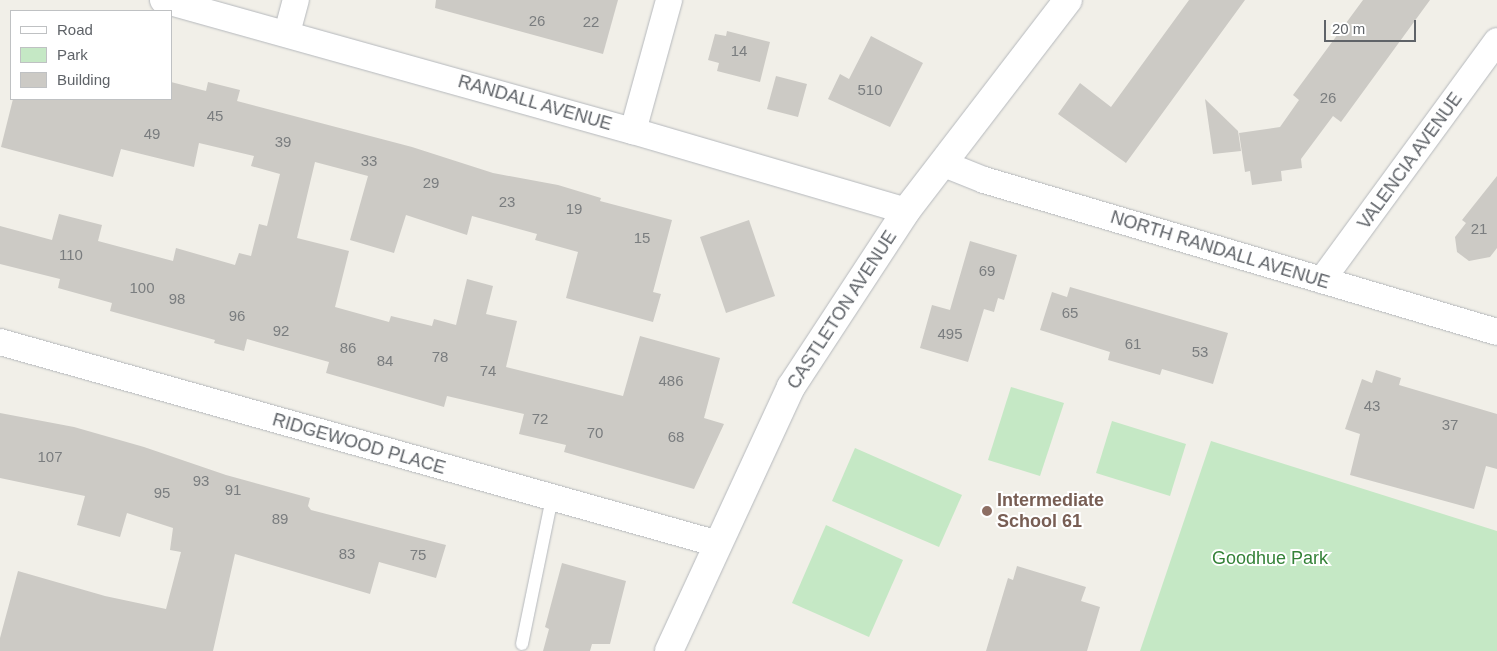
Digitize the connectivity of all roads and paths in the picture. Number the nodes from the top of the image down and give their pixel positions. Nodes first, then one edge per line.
1 (163, 0) edge
2 (296, 0) edge
3 (669, 0) edge
4 (1068, 0) edge
5 (287, 33) junction
6 (1497, 42) edge
7 (633, 131) junction
8 (944, 164) junction
9 (906, 211) junction
10 (1322, 280) junction
11 (1497, 332) edge
12 (0, 342) edge
13 (552, 498) junction
14 (718, 544) junction
15 (522, 644) dead end
16 (669, 651) edge

1 - 5 street, RANDALL AVENUE
2 - 5 street
3 - 7 street
4 - 8 street, CASTLETON AVENUE
5 - 7 street, RANDALL AVENUE
6 - 10 street, VALENCIA AVENUE
7 - 9 street, RANDALL AVENUE
8 - 9 street, CASTLETON AVENUE
8 - 10 street, NORTH RANDALL AVENUE
9 - 14 street, CASTLETON AVENUE
10 - 11 street, NORTH RANDALL AVENUE
12 - 13 street, RIDGEWOOD PLACE
13 - 14 street, RIDGEWOOD PLACE
13 - 15 lane
14 - 16 street, CASTLETON AVENUE

